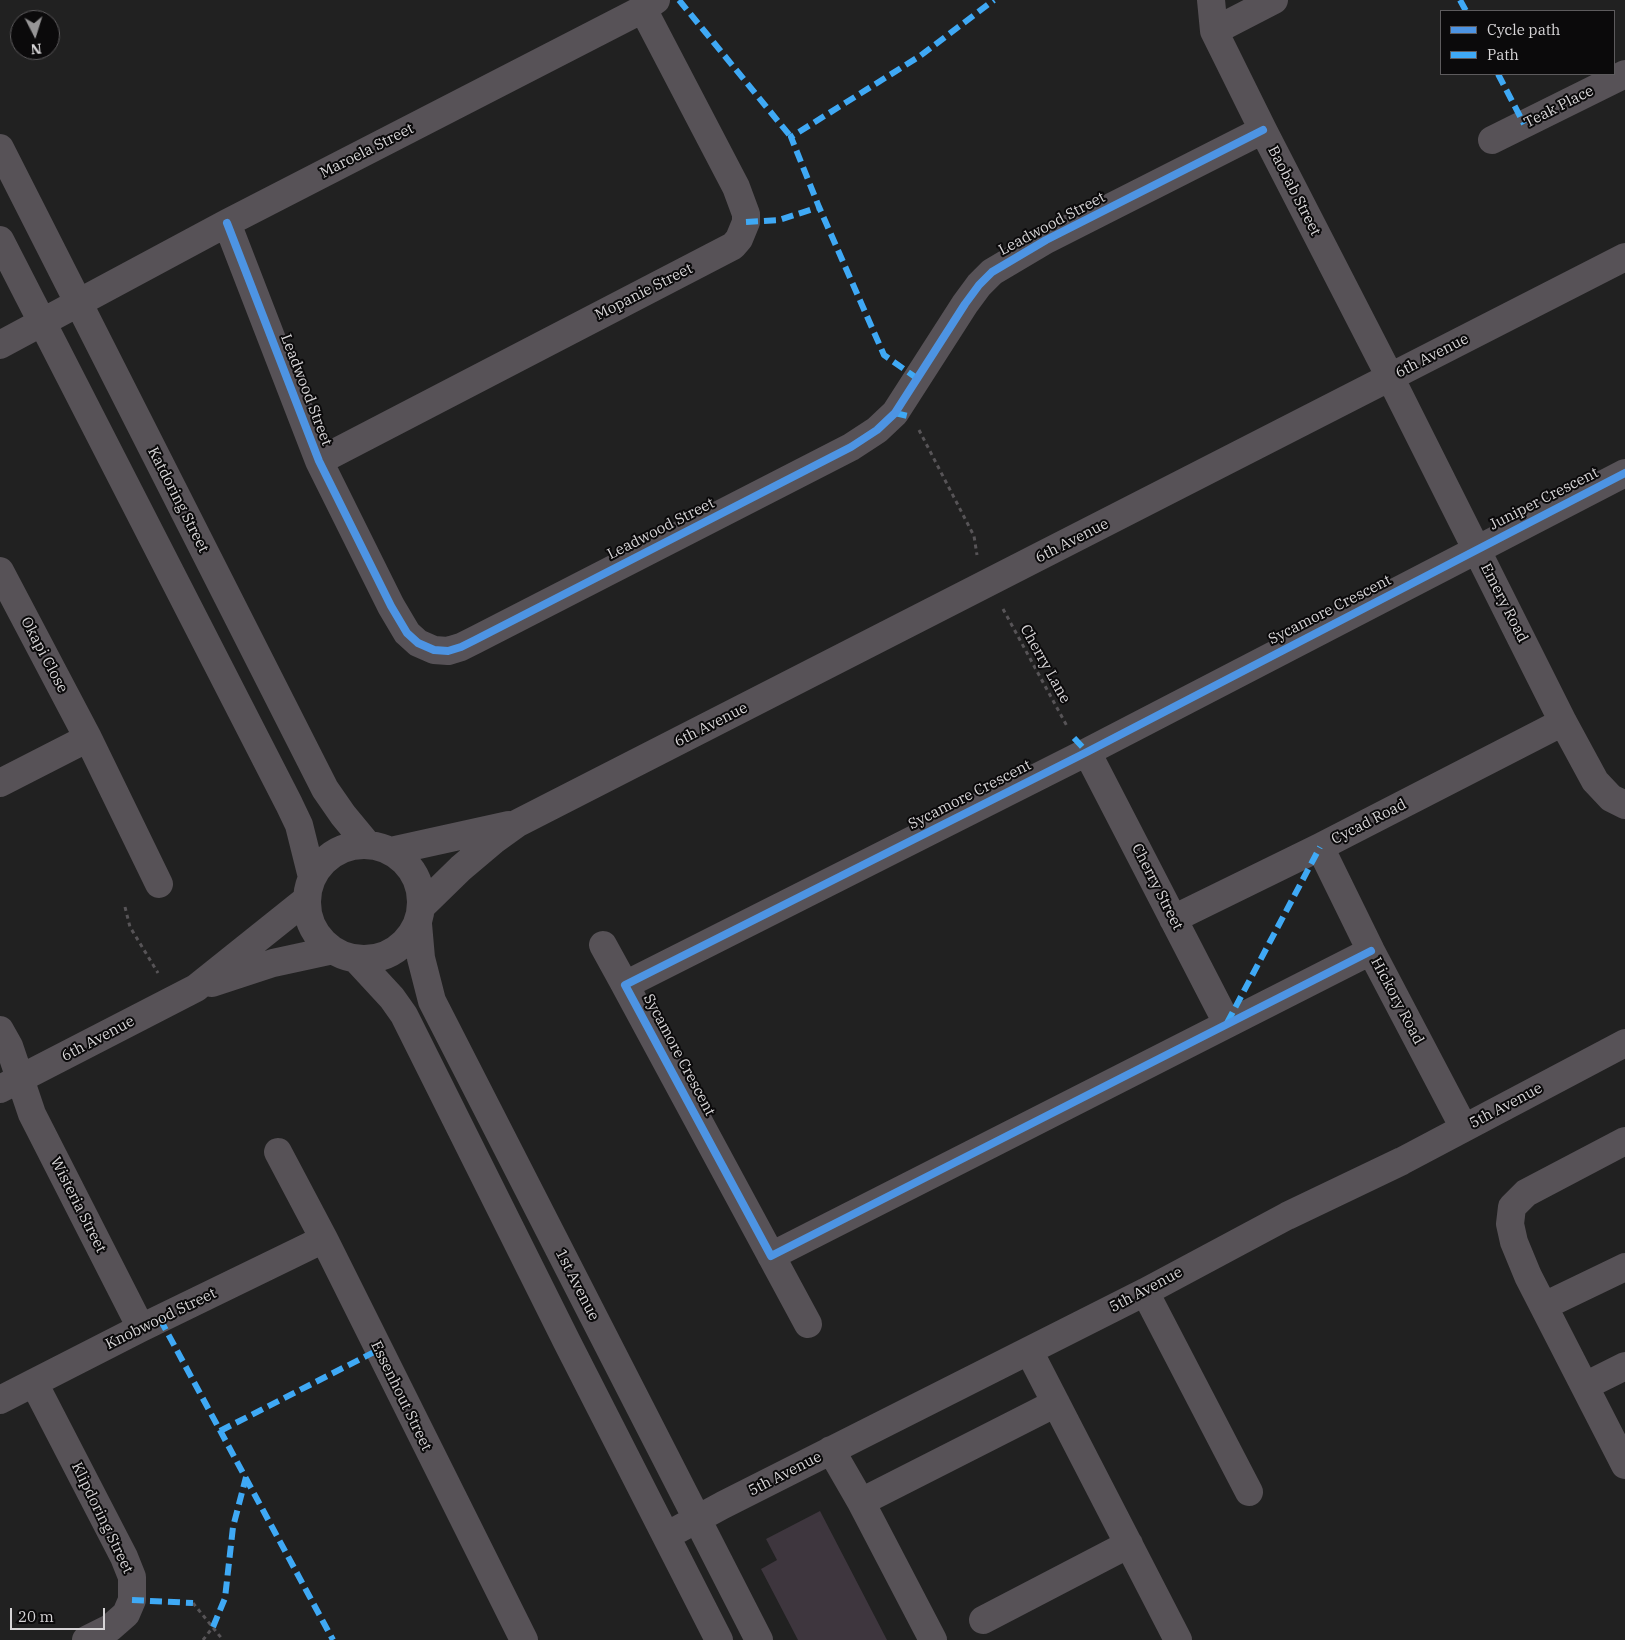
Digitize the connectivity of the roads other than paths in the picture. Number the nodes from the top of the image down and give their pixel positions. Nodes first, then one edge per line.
1 (1211, 0) edge
2 (1274, 0) edge
3 (650, 5) edge
4 (1214, 31) junction
5 (1625, 74) edge
6 (1263, 130) junction
7 (1492, 140) dead end
8 (0, 148) edge
9 (227, 223) junction
10 (0, 240) edge
11 (1625, 257) edge
12 (78, 302) junction
13 (42, 322) junction
14 (0, 345) edge
15 (1390, 377) junction
16 (319, 461) junction
17 (1625, 473) edge
18 (1477, 550) junction
19 (0, 571) edge
20 (1563, 722) junction
21 (88, 738) junction
22 (1086, 752) junction
23 (0, 783) edge
24 (1618, 801) edge
25 (518, 823) junction
26 (1320, 847) junction
27 (379, 848) junction
28 (159, 884) dead end
29 (309, 888) junction
30 (419, 915) junction
31 (1173, 919) junction
32 (603, 945) dead end
33 (1371, 951) junction
34 (344, 954) junction
35 (625, 985) junction
36 (196, 988) junction
37 (1227, 1023) junction
38 (0, 1030) edge
39 (1625, 1043) edge
40 (10, 1084) edge
41 (1464, 1128) junction
42 (1625, 1141) edge
43 (278, 1152) dead end
44 (324, 1239) junction
45 (771, 1256) junction
46 (1625, 1267) edge
47 (1145, 1292) junction
48 (1544, 1306) junction
49 (808, 1324) dead end
50 (142, 1328) junction
51 (1029, 1351) junction
52 (1625, 1366) edge
53 (34, 1383) junction
54 (1585, 1386) junction
55 (0, 1400) edge
56 (1056, 1403) junction
57 (831, 1450) junction
58 (1625, 1465) edge
59 (1249, 1492) dead end
60 (861, 1502) junction
61 (698, 1521) junction
62 (666, 1536) junction
63 (1129, 1544) junction
64 (983, 1620) dead end
65 (86, 1640) edge
66 (524, 1640) edge
67 (719, 1640) edge
68 (759, 1640) edge
69 (933, 1640) edge
70 (1178, 1640) edge

1 - 4 street, Baobab Street
2 - 4 street
3 - 9 street, Maroela Street
3 - 16 street, Mopanie Street
4 - 6 street, Baobab Street
5 - 7 street, Teak Place
6 - 15 street, Baobab Street
6 - 16 street, Leadwood Street
8 - 12 street, Katdoring Street
9 - 12 street, Maroela Street
9 - 16 street, Leadwood Street
10 - 13 street
11 - 15 street, 6th Avenue
12 - 13 street, Maroela Street
12 - 27 street, Katdoring Street
13 - 14 street, Maroela Street
13 - 29 street
15 - 18 street, Emery Road
15 - 25 street, 6th Avenue
17 - 18 street, Juniper Crescent
18 - 20 street, Emery Road
18 - 22 street, Sycamore Crescent
19 - 21 street, Okapi Close
20 - 24 street, Emery Road
20 - 26 street, Cycad Road
21 - 23 street
21 - 28 street, Okapi Close
22 - 31 street, Cherry Street
22 - 35 street, Sycamore Crescent
25 - 27 street, 6th Avenue
25 - 30 street, 6th Avenue
26 - 31 street, Cycad Road
26 - 33 street, Hickory Road
27 - 29 street
27 - 30 street
29 - 34 street
29 - 36 street, 6th Avenue
30 - 34 street
30 - 61 street, 1st Avenue
31 - 37 street, Cherry Street
32 - 35 street
33 - 37 street
33 - 41 street, Hickory Road
34 - 36 street, 6th Avenue
34 - 62 street
35 - 45 street, Sycamore Crescent
36 - 40 street, 6th Avenue
37 - 45 street
38 - 40 street, Wisteria Street
39 - 41 street, 5th Avenue
40 - 50 street, Wisteria Street
41 - 47 street, 5th Avenue
42 - 48 street
43 - 44 street, Essenhout Street
44 - 50 street, Knobwood Street
44 - 66 street, Essenhout Street
45 - 49 street, Sycamore Crescent
46 - 48 street
47 - 51 street, 5th Avenue
47 - 59 street
48 - 54 street
50 - 53 street, Knobwood Street
51 - 56 street
51 - 57 street, 5th Avenue
52 - 54 street
53 - 55 street, Knobwood Street
53 - 65 street, Klipdoring Street
54 - 58 street
56 - 60 street
56 - 63 street
57 - 60 street
57 - 61 street, 5th Avenue
60 - 69 street
61 - 62 street, 5th Avenue
61 - 68 street, 1st Avenue
62 - 67 street
63 - 64 street
63 - 70 street

